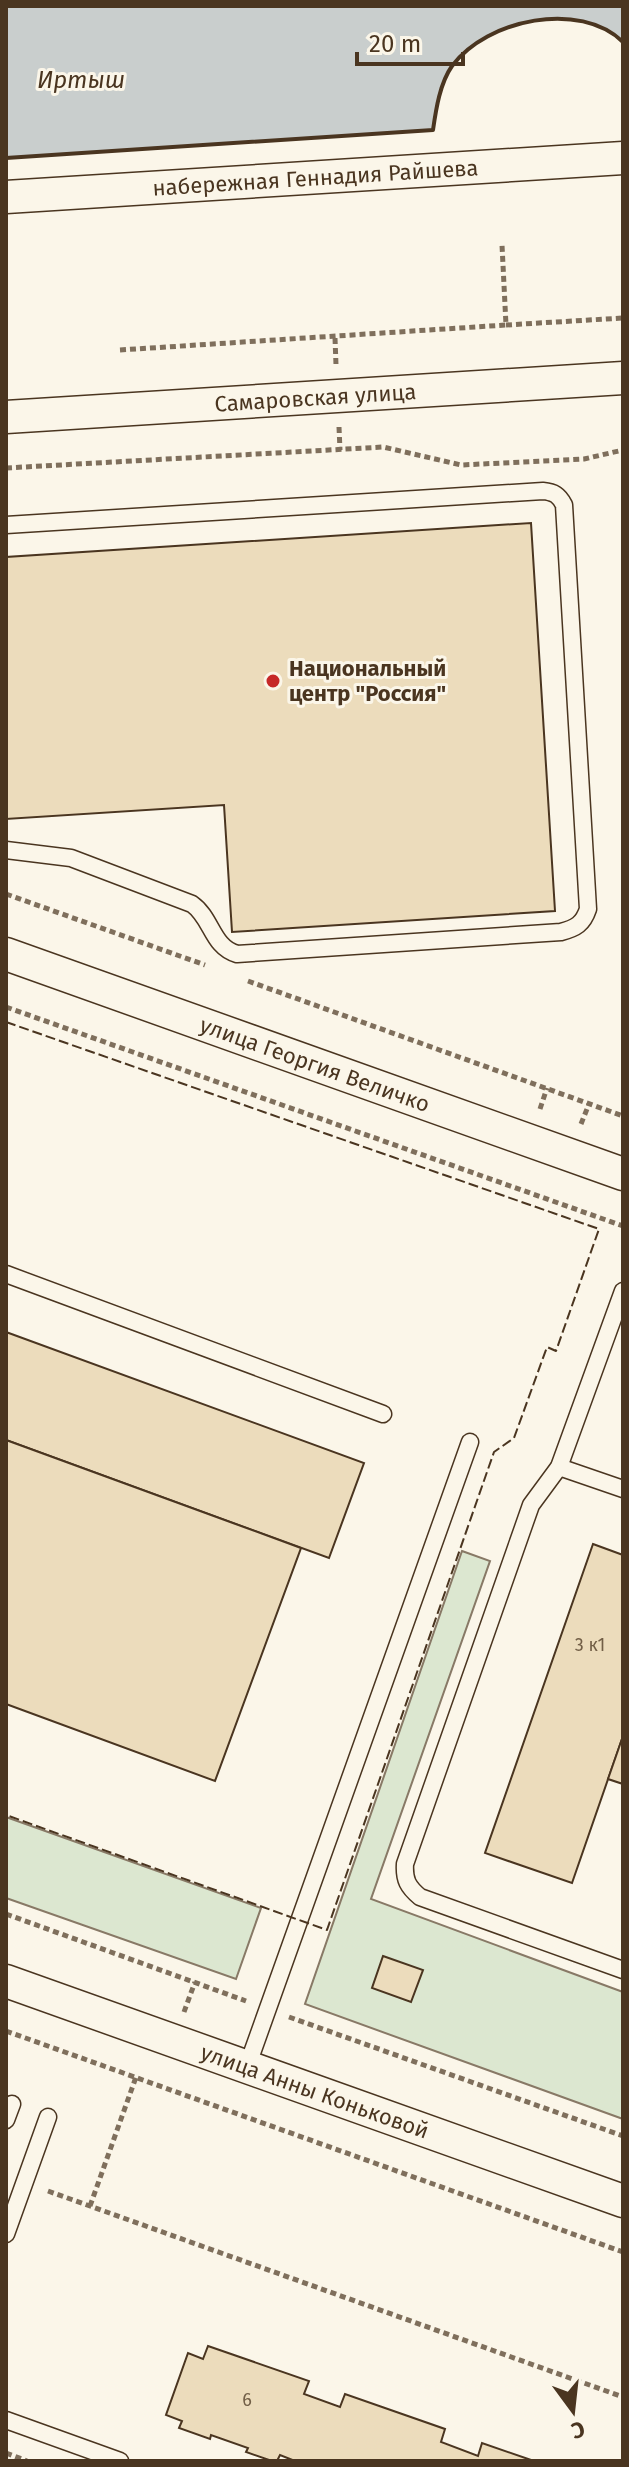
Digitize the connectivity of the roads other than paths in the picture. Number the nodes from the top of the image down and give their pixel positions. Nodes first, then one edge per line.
1 (623, 158) edge
2 (6, 197) edge
3 (623, 378) edge
4 (6, 417) edge
5 (6, 525) edge
6 (6, 850) edge
7 (6, 954) edge
8 (623, 1174) edge
9 (6, 1274) edge
10 (623, 1291) edge
11 (383, 1414) dead end
12 (470, 1442) dead end
13 (559, 1467) junction
14 (623, 1489) edge
15 (621, 1965) edge
16 (6, 1981) edge
17 (247, 2067) junction
18 (48, 2117) dead end
19 (623, 2201) edge
20 (6, 2234) edge
21 (6, 2420) edge
22 (120, 2461) edge

1 - 2 street, набережная Геннадия Райшева
3 - 4 street, Самаровская улица
5 - 6 lane
7 - 8 street, улица Георгия Величко
9 - 11 lane
10 - 13 lane
12 - 17 lane
13 - 14 lane
13 - 15 lane
16 - 17 street, улица Анны Коньковой
17 - 19 street, улица Анны Коньковой
18 - 20 lane
21 - 22 lane

